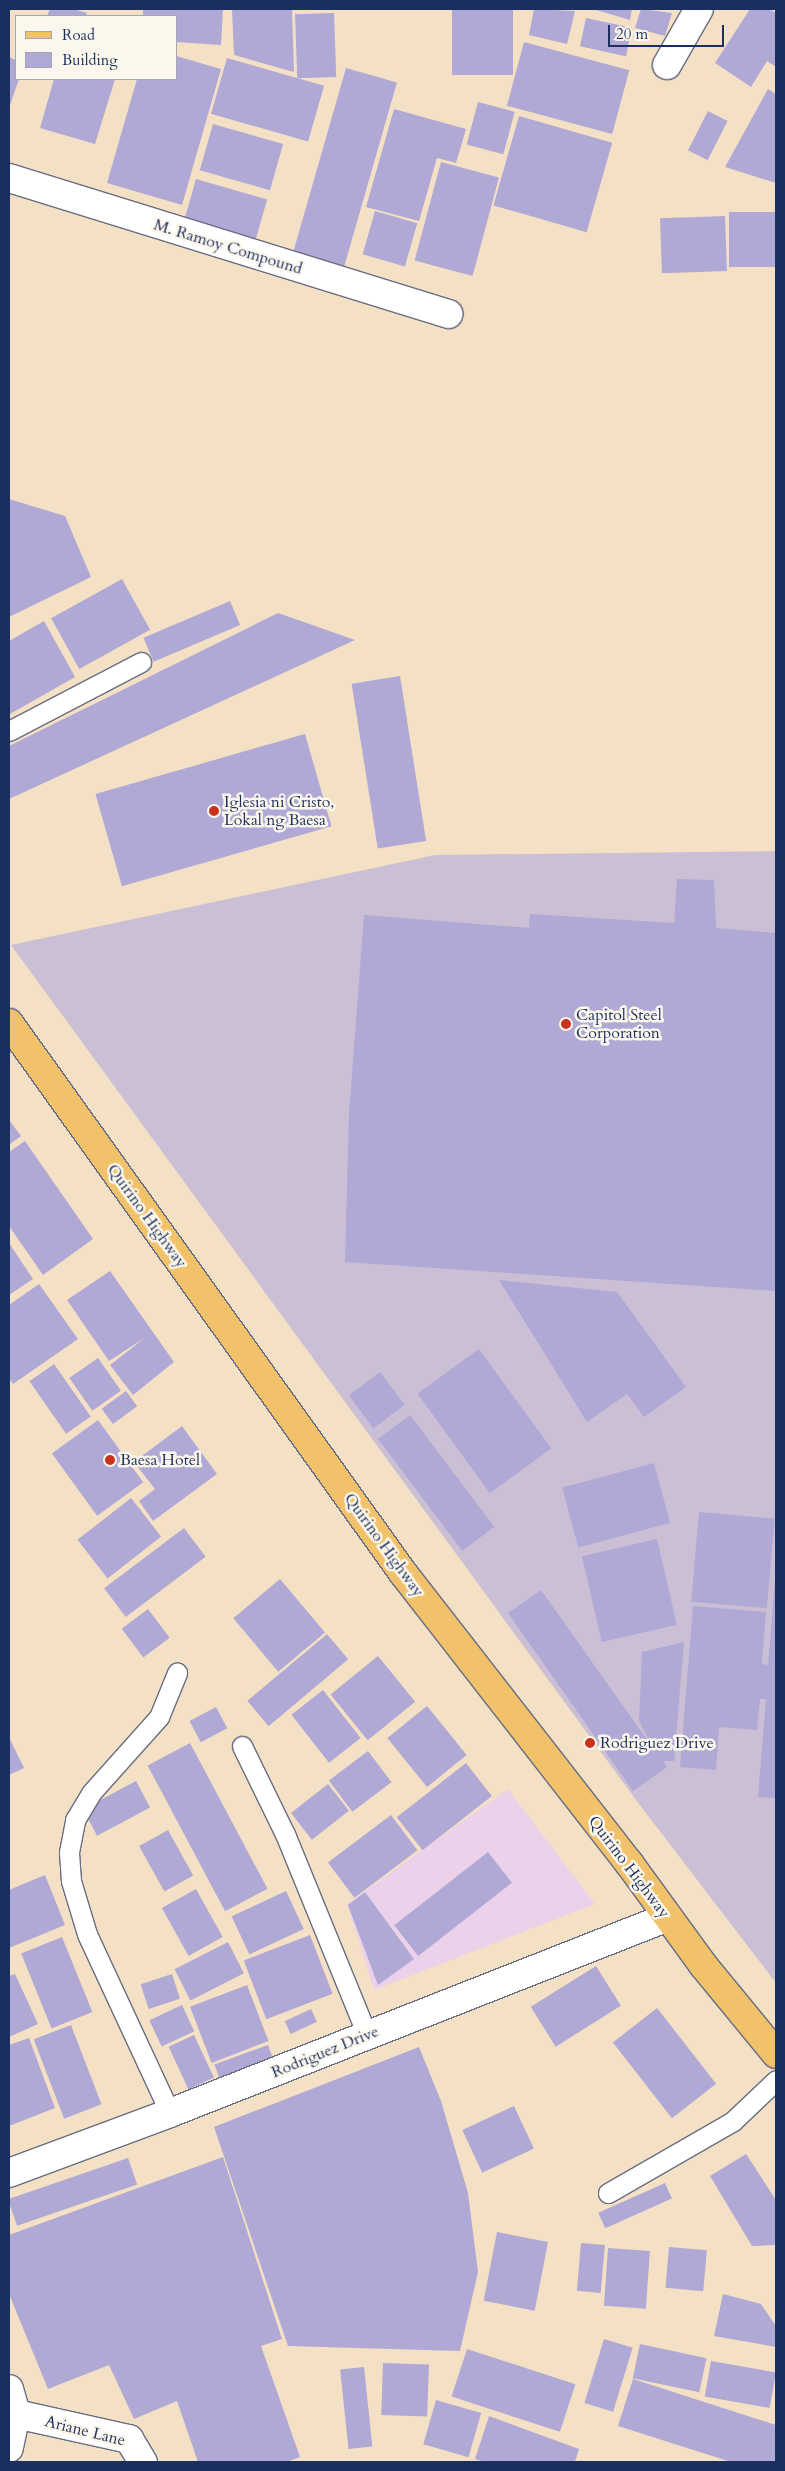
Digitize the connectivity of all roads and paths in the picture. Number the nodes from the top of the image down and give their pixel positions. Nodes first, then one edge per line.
1 (699, 9) edge
2 (666, 65) dead end
3 (9, 178) edge
4 (448, 314) dead end
5 (140, 662) dead end
6 (9, 731) edge
7 (9, 1023) edge
8 (177, 1673) dead end
9 (242, 1746) dead end
10 (668, 1918) junction
11 (367, 2035) junction
12 (776, 2054) edge
13 (776, 2080) edge
14 (170, 2113) junction
15 (9, 2173) edge
16 (608, 2193) dead end
17 (12, 2402) edge
18 (9, 2448) edge
19 (143, 2462) edge

1 - 2 street
3 - 4 street, M. Ramoy Compound
5 - 6 lane
7 - 10 main road, Quirino Highway
8 - 14 lane
9 - 11 lane
10 - 11 street, Rodriguez Drive
10 - 12 main road, Quirino Highway
11 - 14 street, Rodriguez Drive
13 - 16 lane
14 - 15 street, Rodriguez Drive
17 - 18 street
17 - 19 street, Ariane Lane

